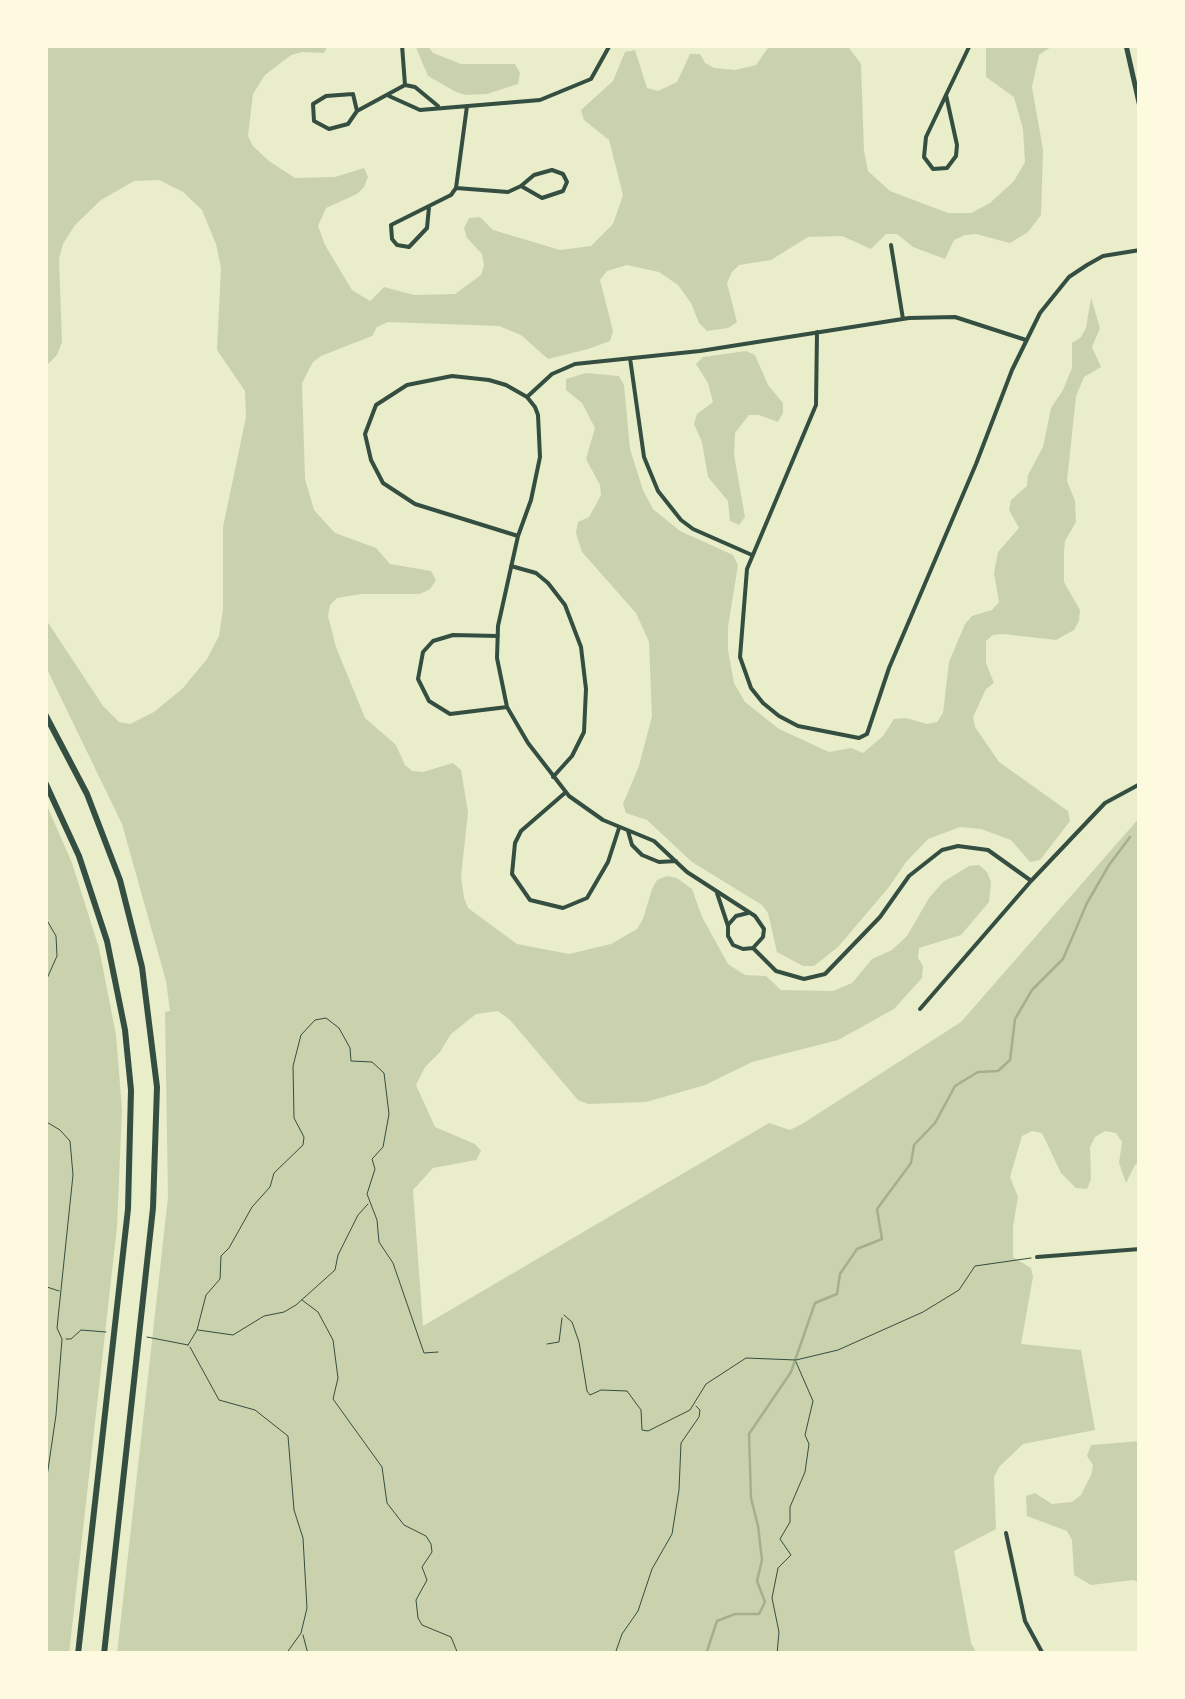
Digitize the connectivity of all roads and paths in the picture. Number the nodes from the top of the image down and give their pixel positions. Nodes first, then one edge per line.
1 (402, 45) edge
2 (610, 45) edge
3 (970, 45) edge
4 (1126, 45) edge
5 (405, 85) junction
6 (389, 96) junction
7 (946, 96) junction
8 (466, 106) junction
9 (440, 108) junction
10 (1140, 108) edge
11 (356, 111) junction
12 (521, 186) junction
13 (456, 188) junction
14 (429, 207) junction
15 (890, 244) dead end
16 (1140, 250) edge
17 (903, 319) junction
18 (817, 332) junction
19 (1026, 340) junction
20 (630, 358) junction
21 (526, 398) junction
22 (518, 536) junction
23 (752, 555) junction
24 (511, 566) junction
25 (498, 636) junction
26 (507, 707) junction
27 (45, 714) edge
28 (553, 777) junction
29 (45, 782) edge
30 (1140, 784) edge
31 (566, 792) junction
32 (619, 828) junction
33 (628, 831) junction
34 (676, 862) junction
35 (1031, 881) junction
36 (717, 893) junction
37 (748, 913) junction
38 (45, 917) edge
39 (728, 926) junction
40 (753, 948) junction
41 (45, 984) edge
42 (920, 1009) dead end
43 (45, 1121) edge
44 (370, 1202) junction
45 (1140, 1248) edge
46 (1037, 1257) joint
47 (45, 1282) edge
48 (62, 1292) junction
49 (302, 1300) junction
50 (198, 1330) junction
51 (104, 1332) dead end
52 (138, 1336) dead end
53 (62, 1338) junction
54 (547, 1344) dead end
55 (188, 1345) junction
56 (438, 1352) dead end
57 (794, 1360) junction
58 (694, 1404) junction
59 (45, 1490) edge
60 (1006, 1533) dead end
61 (301, 1633) junction
62 (78, 1654) edge
63 (104, 1654) edge
64 (286, 1654) edge
65 (308, 1654) edge
66 (458, 1654) edge
67 (616, 1654) edge
68 (777, 1654) edge
69 (1043, 1654) edge

1 - 5 street
2 - 8 street
3 - 7 street
4 - 10 main road
5 - 6 street
5 - 9 street
6 - 9 street
6 - 11 street
7 - 7 street
8 - 9 street
8 - 13 street
11 - 11 street
12 - 12 street
12 - 13 street
13 - 14 street
14 - 14 street
15 - 17 street
16 - 19 street
17 - 18 street
17 - 19 street
18 - 20 street
18 - 23 street
19 - 23 street
20 - 21 street
20 - 23 street
21 - 22 street
21 - 22 street
22 - 24 street
24 - 25 street
24 - 28 street
25 - 26 street
25 - 26 street
26 - 28 street
27 - 63 highway
28 - 31 street
29 - 62 highway
30 - 35 street
31 - 32 street
31 - 32 street
32 - 33 street
33 - 34 street
33 - 34 street
34 - 36 street
35 - 40 street
35 - 42 street
36 - 37 street
36 - 39 street
37 - 39 street
37 - 40 street
38 - 41 path
39 - 40 street
43 - 48 path
44 - 49 path
44 - 50 path
44 - 56 path
45 - 46 street
46 - 57 path
47 - 48 path
48 - 53 path
49 - 50 path
49 - 66 path
50 - 55 path
51 - 53 path
52 - 55 path
53 - 59 path
54 - 58 path
55 - 61 path
57 - 58 path
57 - 68 path
58 - 67 path
60 - 69 street
61 - 64 path
61 - 65 path

